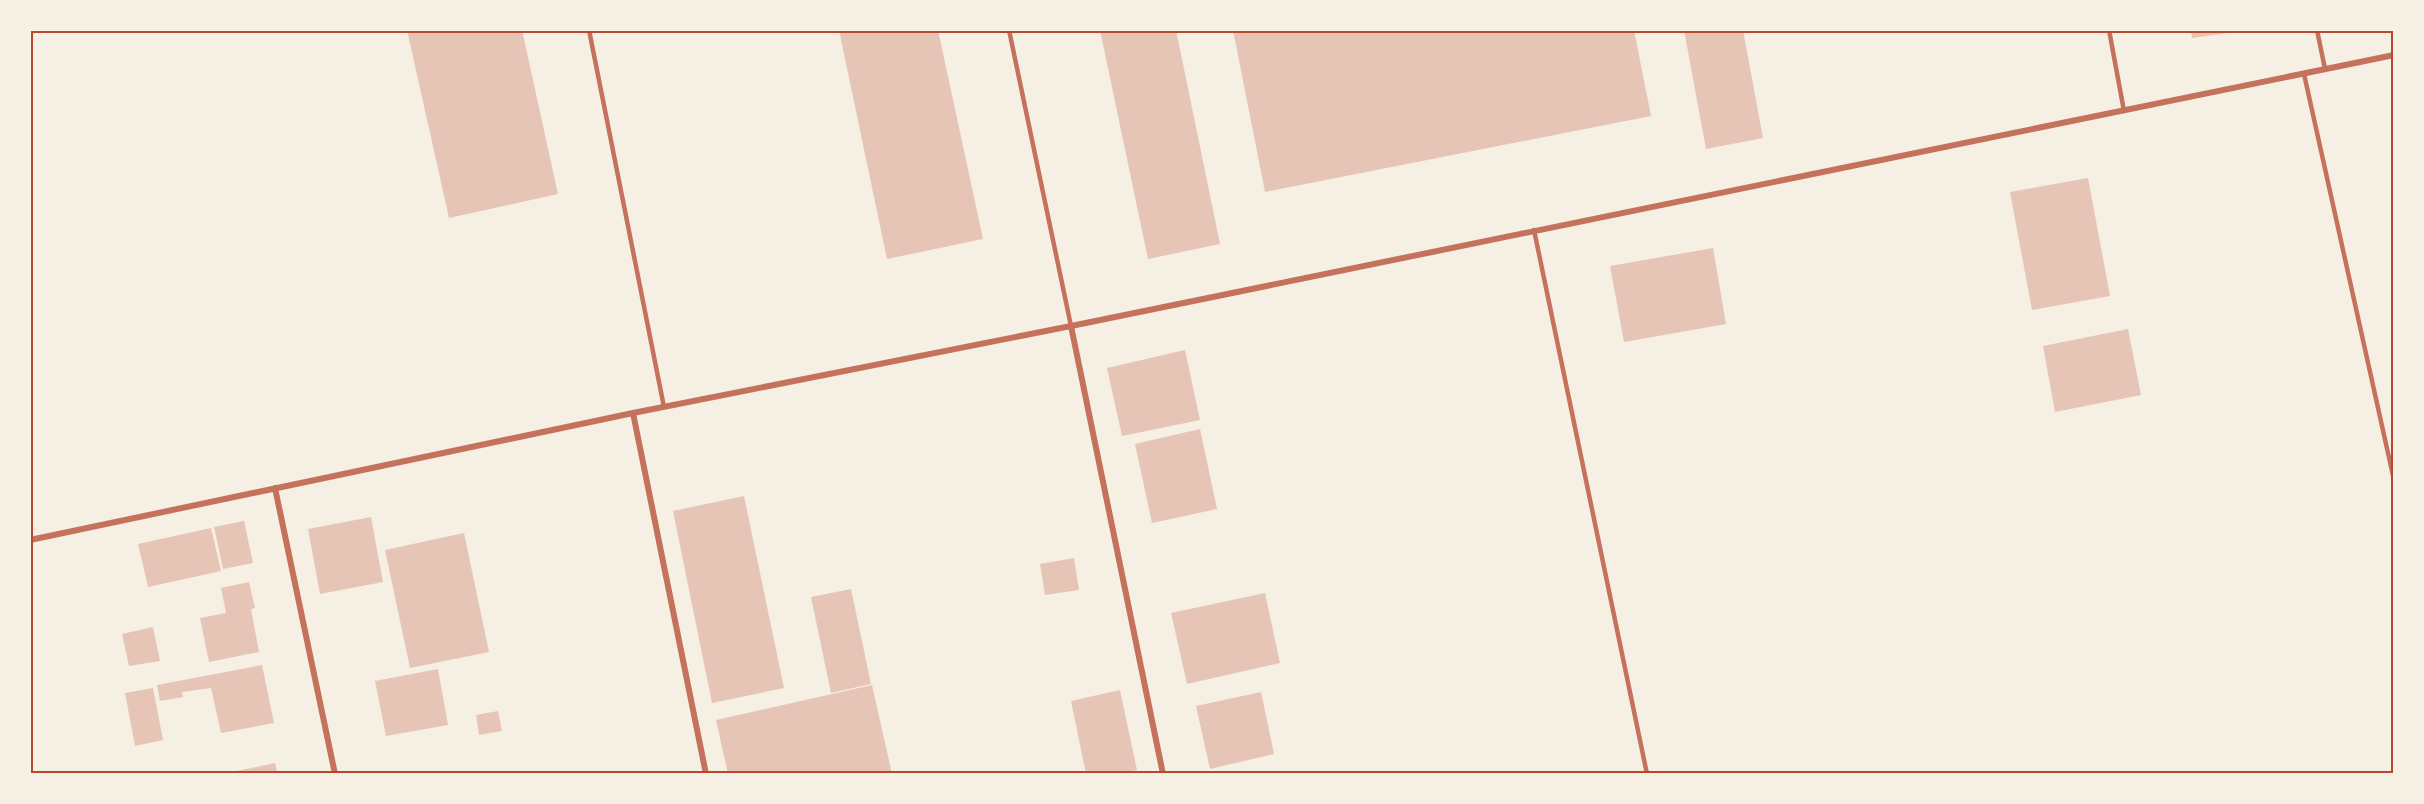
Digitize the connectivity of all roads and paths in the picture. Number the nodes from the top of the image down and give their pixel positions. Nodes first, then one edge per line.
1 (589, 30) edge
2 (1009, 30) edge
3 (2109, 30) edge
4 (2317, 30) edge
5 (2394, 55) edge
6 (2325, 69) junction
7 (2304, 74) junction
8 (2124, 111) junction
9 (1534, 230) junction
10 (1071, 326) junction
11 (664, 407) junction
12 (633, 413) junction
13 (2394, 480) edge
14 (275, 488) junction
15 (30, 540) edge
16 (335, 774) edge
17 (705, 774) edge
18 (1163, 774) edge
19 (1647, 774) edge

1 - 11 lane
2 - 10 lane
3 - 8 lane
4 - 6 lane
5 - 6 street
6 - 7 street
7 - 8 street
7 - 13 lane
8 - 9 street
9 - 10 street
9 - 19 lane
10 - 11 street
10 - 18 street
11 - 12 street
12 - 14 street
12 - 17 street
14 - 15 street
14 - 16 street

